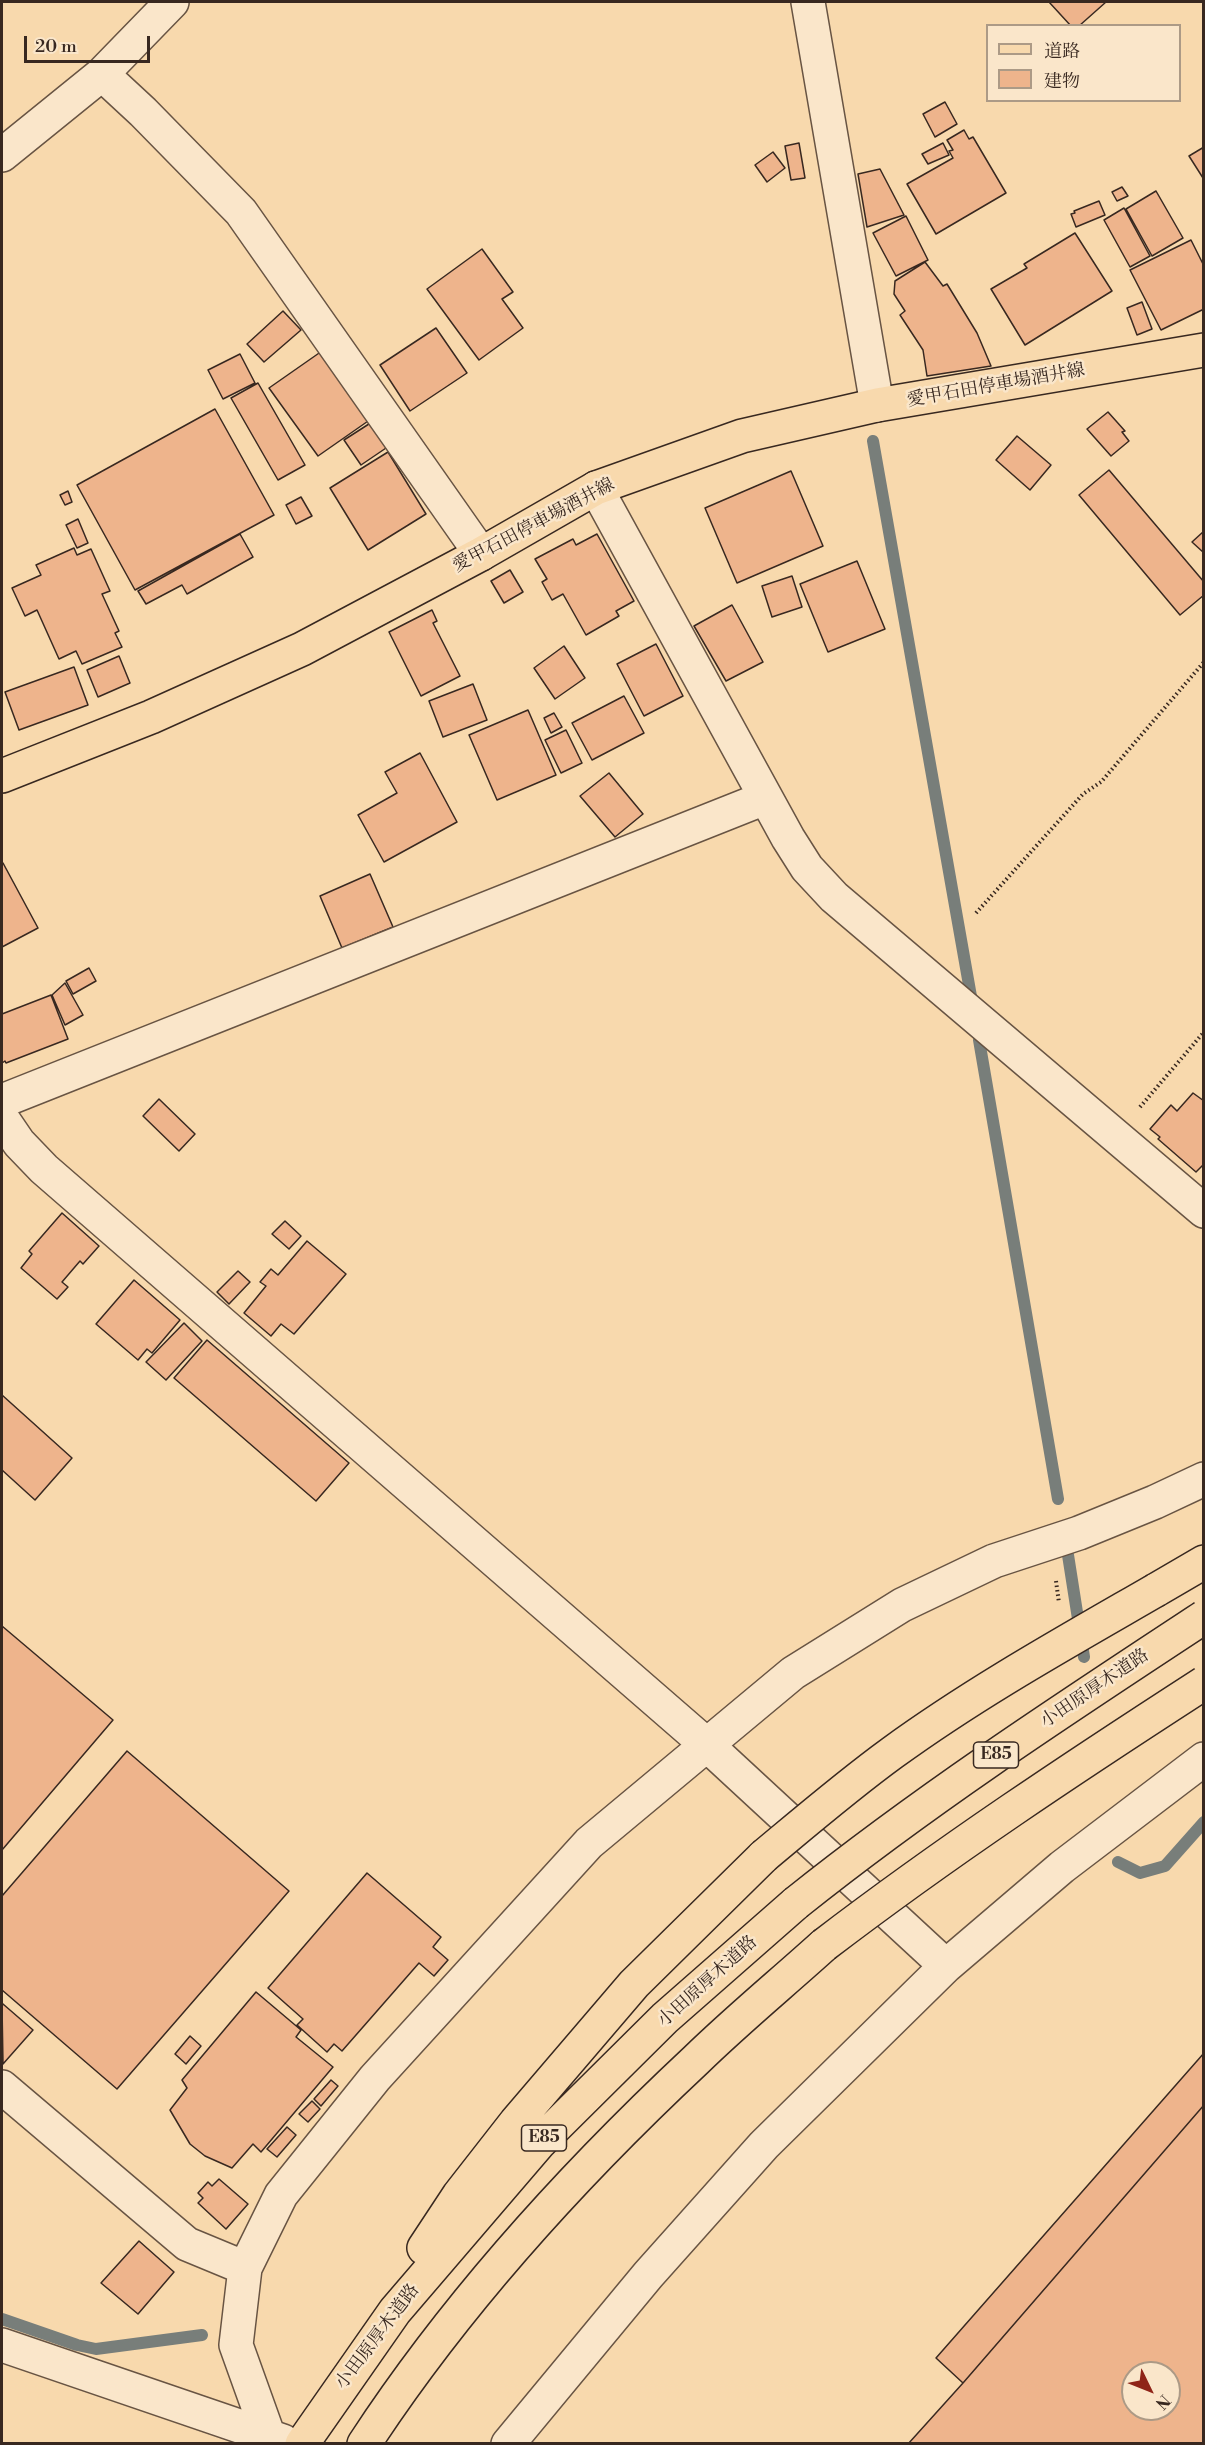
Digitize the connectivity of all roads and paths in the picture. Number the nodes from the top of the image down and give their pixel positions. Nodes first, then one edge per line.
1 (172, 2) edge
2 (808, 2) edge
3 (102, 74) junction
4 (2, 155) edge
5 (1203, 350) edge
6 (877, 405) junction
7 (596, 488) junction
8 (481, 554) junction
9 (1203, 662) edge
10 (2, 776) edge
11 (765, 798) junction
12 (976, 913) dead end
13 (1203, 1032) edge
14 (2, 1101) edge
15 (2, 1118) edge
16 (1115, 1136) junction
17 (1203, 1211) edge
18 (1203, 1479) edge
19 (1203, 1562) edge
20 (1203, 1617) edge
21 (1203, 1683) edge
22 (707, 1745) junction
23 (1203, 1759) edge
24 (946, 1966) junction
25 (2, 2087) edge
26 (245, 2268) junction
27 (2, 2345) edge
28 (327, 2406) junction
29 (371, 2433) edge
30 (280, 2440) edge
31 (302, 2444) edge
32 (508, 2444) edge

1 - 3 street
2 - 6 street
3 - 4 street
3 - 8 street
5 - 6 main road, 愛甲石田停車場酒井線
6 - 7 main road, 愛甲石田停車場酒井線
7 - 8 main road, 愛甲石田停車場酒井線
7 - 11 street
8 - 10 main road, 愛甲石田停車場酒井線
9 - 12 path
11 - 14 street
11 - 16 street
13 - 16 path
15 - 22 street
16 - 17 street
18 - 22 street
19 - 28 main road, bridge
20 - 28 main road, 小田原厚木道路 / E85, bridge
21 - 29 main road, E85, bridge
22 - 24 street
22 - 26 street
23 - 24 street
24 - 32 street
25 - 26 street
26 - 30 street
27 - 30 street
28 - 31 main road, 小田原厚木道路 / E85

